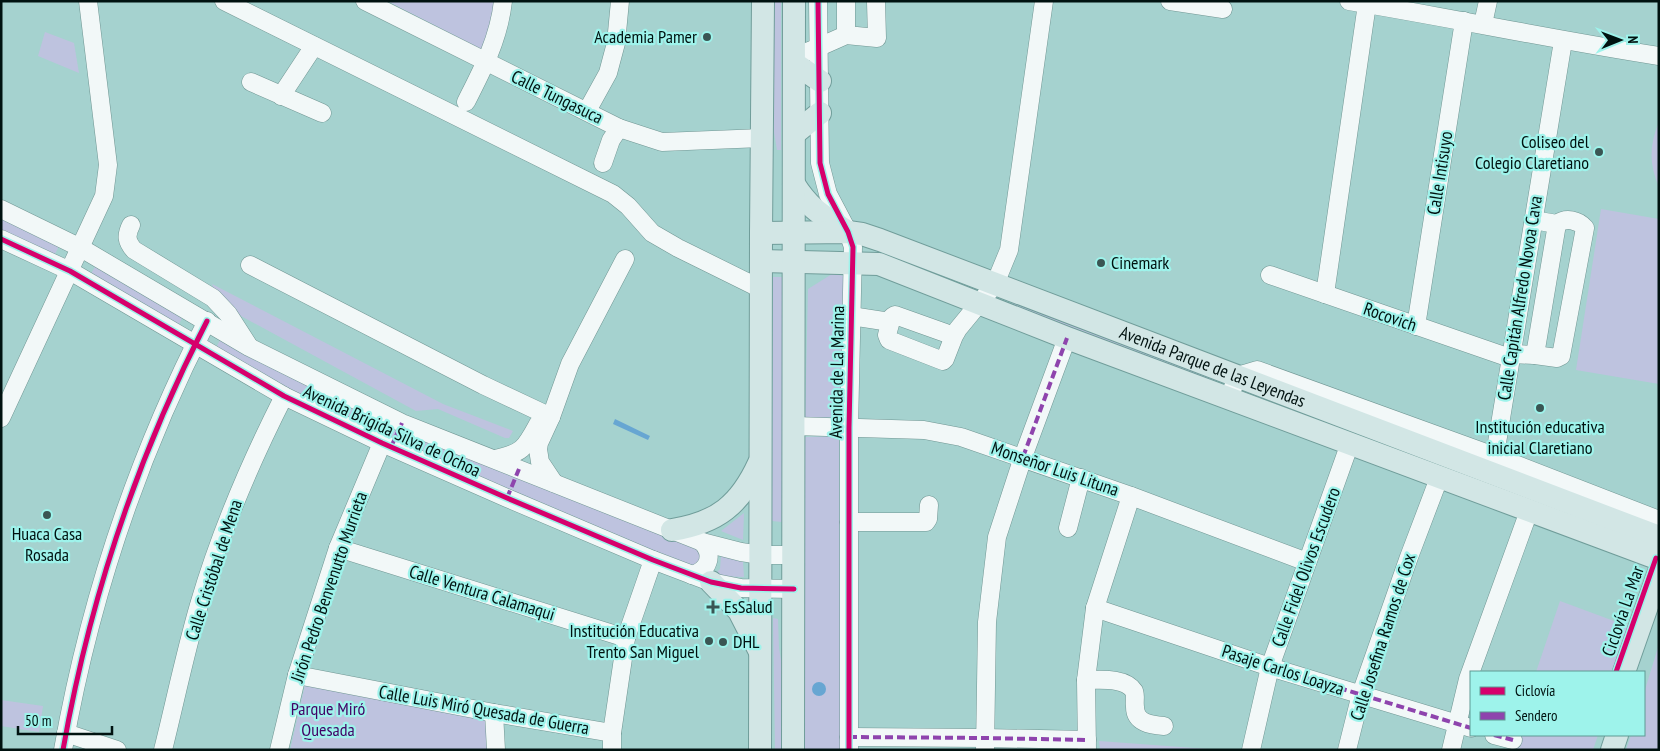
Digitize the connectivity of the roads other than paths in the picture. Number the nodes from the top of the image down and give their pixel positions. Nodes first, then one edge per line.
1 (88, 1) edge
2 (224, 1) edge
3 (365, 1) edge
4 (503, 1) edge
5 (620, 1) edge
6 (763, 1) edge
7 (794, 1) edge
8 (818, 1) edge
9 (846, 1) edge
10 (1044, 1) edge
11 (1170, 1) edge
12 (1349, 1) edge
13 (1488, 1) edge
14 (876, 2) edge
15 (1367, 4) junction
16 (1223, 9) dead end
17 (1464, 21) junction
18 (1483, 24) junction
19 (846, 35) junction
20 (1563, 41) junction
21 (314, 46) junction
22 (820, 47) junction
23 (1659, 56) edge
24 (794, 60) junction
25 (487, 63) junction
26 (820, 81) junction
27 (251, 82) dead end
28 (281, 96) junction
29 (466, 102) dead end
30 (587, 111) junction
31 (322, 113) dead end
32 (820, 113) junction
33 (619, 128) junction
34 (794, 134) junction
35 (762, 138) junction
36 (603, 163) dead end
37 (794, 184) junction
38 (1, 209) edge
39 (1533, 220) junction
40 (1557, 224) junction
41 (131, 225) dead end
42 (848, 232) junction
43 (761, 233) junction
44 (794, 233) junction
45 (1, 239) edge
46 (81, 248) junction
47 (625, 258) dead end
48 (761, 261) junction
49 (794, 262) junction
50 (852, 263) junction
51 (250, 265) dead end
52 (70, 271) junction
53 (1270, 275) dead end
54 (995, 284) junction
55 (794, 286) junction
56 (761, 289) junction
57 (1324, 294) junction
58 (978, 302) junction
59 (851, 316) junction
60 (207, 321) junction
61 (890, 322) junction
62 (1416, 326) junction
63 (954, 336) junction
64 (1067, 338) junction
65 (195, 345) junction
66 (249, 347) junction
67 (1535, 355) junction
68 (1510, 356) junction
69 (1237, 376) junction
70 (343, 394) junction
71 (284, 396) junction
72 (1229, 399) junction
73 (548, 416) junction
74 (1, 418) edge
75 (332, 420) junction
76 (794, 426) junction
77 (849, 428) junction
78 (1406, 441) junction
79 (1350, 443) junction
80 (379, 449) junction
81 (1023, 457) junction
82 (495, 460) junction
83 (761, 460) junction
84 (1399, 462) junction
85 (1493, 465) junction
86 (1082, 478) junction
87 (554, 483) junction
88 (1435, 487) junction
89 (1131, 496) junction
90 (1486, 496) junction
91 (929, 505) dead end
92 (1528, 511) junction
93 (1659, 520) edge
94 (849, 522) junction
95 (1068, 528) dead end
96 (672, 530) junction
97 (1659, 537) edge
98 (702, 542) junction
99 (338, 548) junction
100 (761, 555) junction
101 (794, 555) junction
102 (1659, 559) edge
103 (653, 560) junction
104 (1307, 562) junction
105 (1659, 572) edge
106 (701, 578) junction
107 (761, 589) junction
108 (794, 589) junction
109 (1095, 608) junction
110 (1659, 614) edge
111 (626, 638) junction
112 (760, 652) junction
113 (1270, 667) junction
114 (1471, 671) edge
115 (1624, 671) edge
116 (1638, 671) edge
117 (1470, 673) edge
118 (296, 676) junction
119 (1086, 680) junction
120 (1361, 694) junction
121 (494, 713) junction
122 (1164, 726) dead end
123 (1464, 726) edge
124 (1498, 736) edge
125 (1603, 736) edge
126 (1617, 736) edge
127 (1513, 740) dead end
128 (65, 741) edge
129 (612, 741) edge
130 (849, 744) edge
131 (985, 744) edge
132 (1087, 745) edge
133 (117, 750) edge
134 (163, 750) edge
135 (279, 750) edge
136 (496, 750) edge
137 (760, 750) edge
138 (793, 750) edge
139 (1251, 750) edge
140 (1348, 750) edge
141 (1451, 750) edge
142 (1598, 750) edge
143 (1612, 750) edge

1 - 46 street
2 - 21 street
3 - 25 street, Calle Tungasuca
4 - 25 street
5 - 30 street
6 - 35 main road
7 - 24 main road
8 - 22 street, Avenida de La Marina
9 - 19 street
10 - 54 street
11 - 16 street
12 - 15 street
13 - 18 street
14 - 19 street
15 - 17 street
15 - 57 street
17 - 18 street
17 - 62 street, Calle Intisuyo
18 - 20 street
19 - 22 street
20 - 23 street
20 - 39 street, Calle Capitán Alfredo Novoa Cava
21 - 28 street
21 - 56 street
22 - 24 street
22 - 26 street, Avenida de La Marina
24 - 26 main road
24 - 34 main road
25 - 29 street
25 - 30 street, Calle Tungasuca
26 - 32 street, Avenida de La Marina
27 - 28 street
28 - 31 street
30 - 33 street, Calle Tungasuca
32 - 34 main road
32 - 42 street, Avenida de La Marina
33 - 35 street, Calle Tungasuca
33 - 36 street
34 - 37 main road
35 - 43 main road
37 - 42 main road
37 - 44 main road
38 - 46 street, Avenida Brigida Silva de Ochoa
39 - 40 street
39 - 68 street, Calle Capitán Alfredo Novoa Cava
40 - 67 street
40 - 67 street, Rocovich
41 - 66 street
42 - 44 main road, Avenida Parque de las Leyendas
42 - 50 street, Avenida de La Marina
42 - 54 main road, Avenida Parque de las Leyendas
43 - 44 main road, Avenida Parque de las Leyendas
43 - 48 main road
44 - 49 main road
45 - 52 street, Avenida Brigida Silva de Ochoa
46 - 52 street
46 - 60 street, Avenida Brigida Silva de Ochoa
47 - 73 street
48 - 49 main road, Avenida Parque de las Leyendas
48 - 56 main road
49 - 50 main road, Avenida Parque de las Leyendas
49 - 55 main road
50 - 55 main road
50 - 58 main road, Avenida Parque de las Leyendas
50 - 59 street, Avenida de La Marina
51 - 73 street
52 - 65 street, Avenida Brigida Silva de Ochoa
52 - 74 street
53 - 57 street, Rocovich
54 - 58 street
54 - 69 main road, Avenida Parque de las Leyendas
55 - 76 main road
56 - 83 main road
57 - 62 street, Rocovich
58 - 63 street
58 - 64 main road, Avenida Parque de las Leyendas
59 - 61 street
59 - 77 street, Avenida de La Marina
60 - 65 street
60 - 66 street, Avenida Brigida Silva de Ochoa
61 - 63 street
61 - 63 street
62 - 68 street, Rocovich
64 - 72 main road, Avenida Parque de las Leyendas
64 - 81 street
65 - 71 street, Avenida Brigida Silva de Ochoa
65 - 128 street
66 - 70 street, Avenida Brigida Silva de Ochoa
67 - 68 street, Rocovich
68 - 85 street, Calle Capitán Alfredo Novoa Cava
69 - 72 street
69 - 78 main road, Avenida Parque de las Leyendas
69 - 85 street
70 - 75 street
70 - 82 street, Avenida Brigida Silva de Ochoa
71 - 75 street, Avenida Brigida Silva de Ochoa
71 - 134 street, Calle Cristóbal de Mena
72 - 79 main road, Avenida Parque de las Leyendas
73 - 82 street
73 - 87 street
75 - 80 street, Avenida Brigida Silva de Ochoa
76 - 77 street, Monseñor Luis Lituna
76 - 101 main road
77 - 81 street, Monseñor Luis Lituna
77 - 94 street, Avenida de La Marina
78 - 84 main road
78 - 85 main road, Avenida Parque de las Leyendas
79 - 84 main road, Avenida Parque de las Leyendas
79 - 104 street, Calle Fidel Olivos Escudero
80 - 99 street, Jirón Pedro Benvenutto Murrieta
80 - 103 street, Avenida Brigida Silva de Ochoa
81 - 86 street, Monseñor Luis Lituna
81 - 131 street
82 - 87 street, Avenida Brigida Silva de Ochoa
83 - 96 main road
83 - 100 main road
84 - 88 main road, Avenida Parque de las Leyendas
85 - 90 street, Calle Capitán Alfredo Novoa Cava
85 - 93 street
85 - 97 main road, Avenida Parque de las Leyendas
86 - 89 street, Monseñor Luis Lituna
86 - 95 street
87 - 96 street, Avenida Brigida Silva de Ochoa
88 - 90 main road, Avenida Parque de las Leyendas
88 - 120 street, Calle Josefina Ramos de Cox
89 - 104 street, Monseñor Luis Lituna
89 - 109 street
90 - 92 main road, Avenida Parque de las Leyendas
91 - 94 street
92 - 102 main road, Avenida Parque de las Leyendas
92 - 114 street
94 - 130 street, Avenida de La Marina
96 - 98 street, Avenida Brigida Silva de Ochoa
98 - 100 street, Avenida Brigida Silva de Ochoa
98 - 106 street
99 - 111 street, Calle Ventura Calamaqui
99 - 118 street, Jirón Pedro Benvenutto Murrieta
100 - 101 street, Avenida Brigida Silva de Ochoa
100 - 107 main road
101 - 108 main road
103 - 106 street, Avenida Brigida Silva de Ochoa
103 - 111 street
104 - 113 street, Calle Fidel Olivos Escudero
105 - 115 main road
106 - 107 street, Avenida Brigida Silva de Ochoa
106 - 112 main road
107 - 108 street, Avenida Brigida Silva de Ochoa
107 - 112 main road
108 - 138 main road
109 - 113 street, Pasaje Carlos Loayza
109 - 119 street
110 - 116 main road
111 - 129 street
112 - 137 main road
113 - 120 street, Pasaje Carlos Loayza
113 - 139 street, Calle Fidel Olivos Escudero
117 - 123 street
118 - 121 street, Calle Luis Miró Quesada de Guerra
118 - 135 street, Jirón Pedro Benvenutto Murrieta
119 - 122 street
119 - 132 street
120 - 123 street, Pasaje Carlos Loayza
120 - 140 street, Calle Josefina Ramos de Cox
121 - 129 street, Calle Luis Miró Quesada de Guerra
121 - 136 street
123 - 141 street
124 - 127 street
125 - 142 main road
126 - 143 main road
128 - 133 street
130 - 131 street
131 - 132 street

